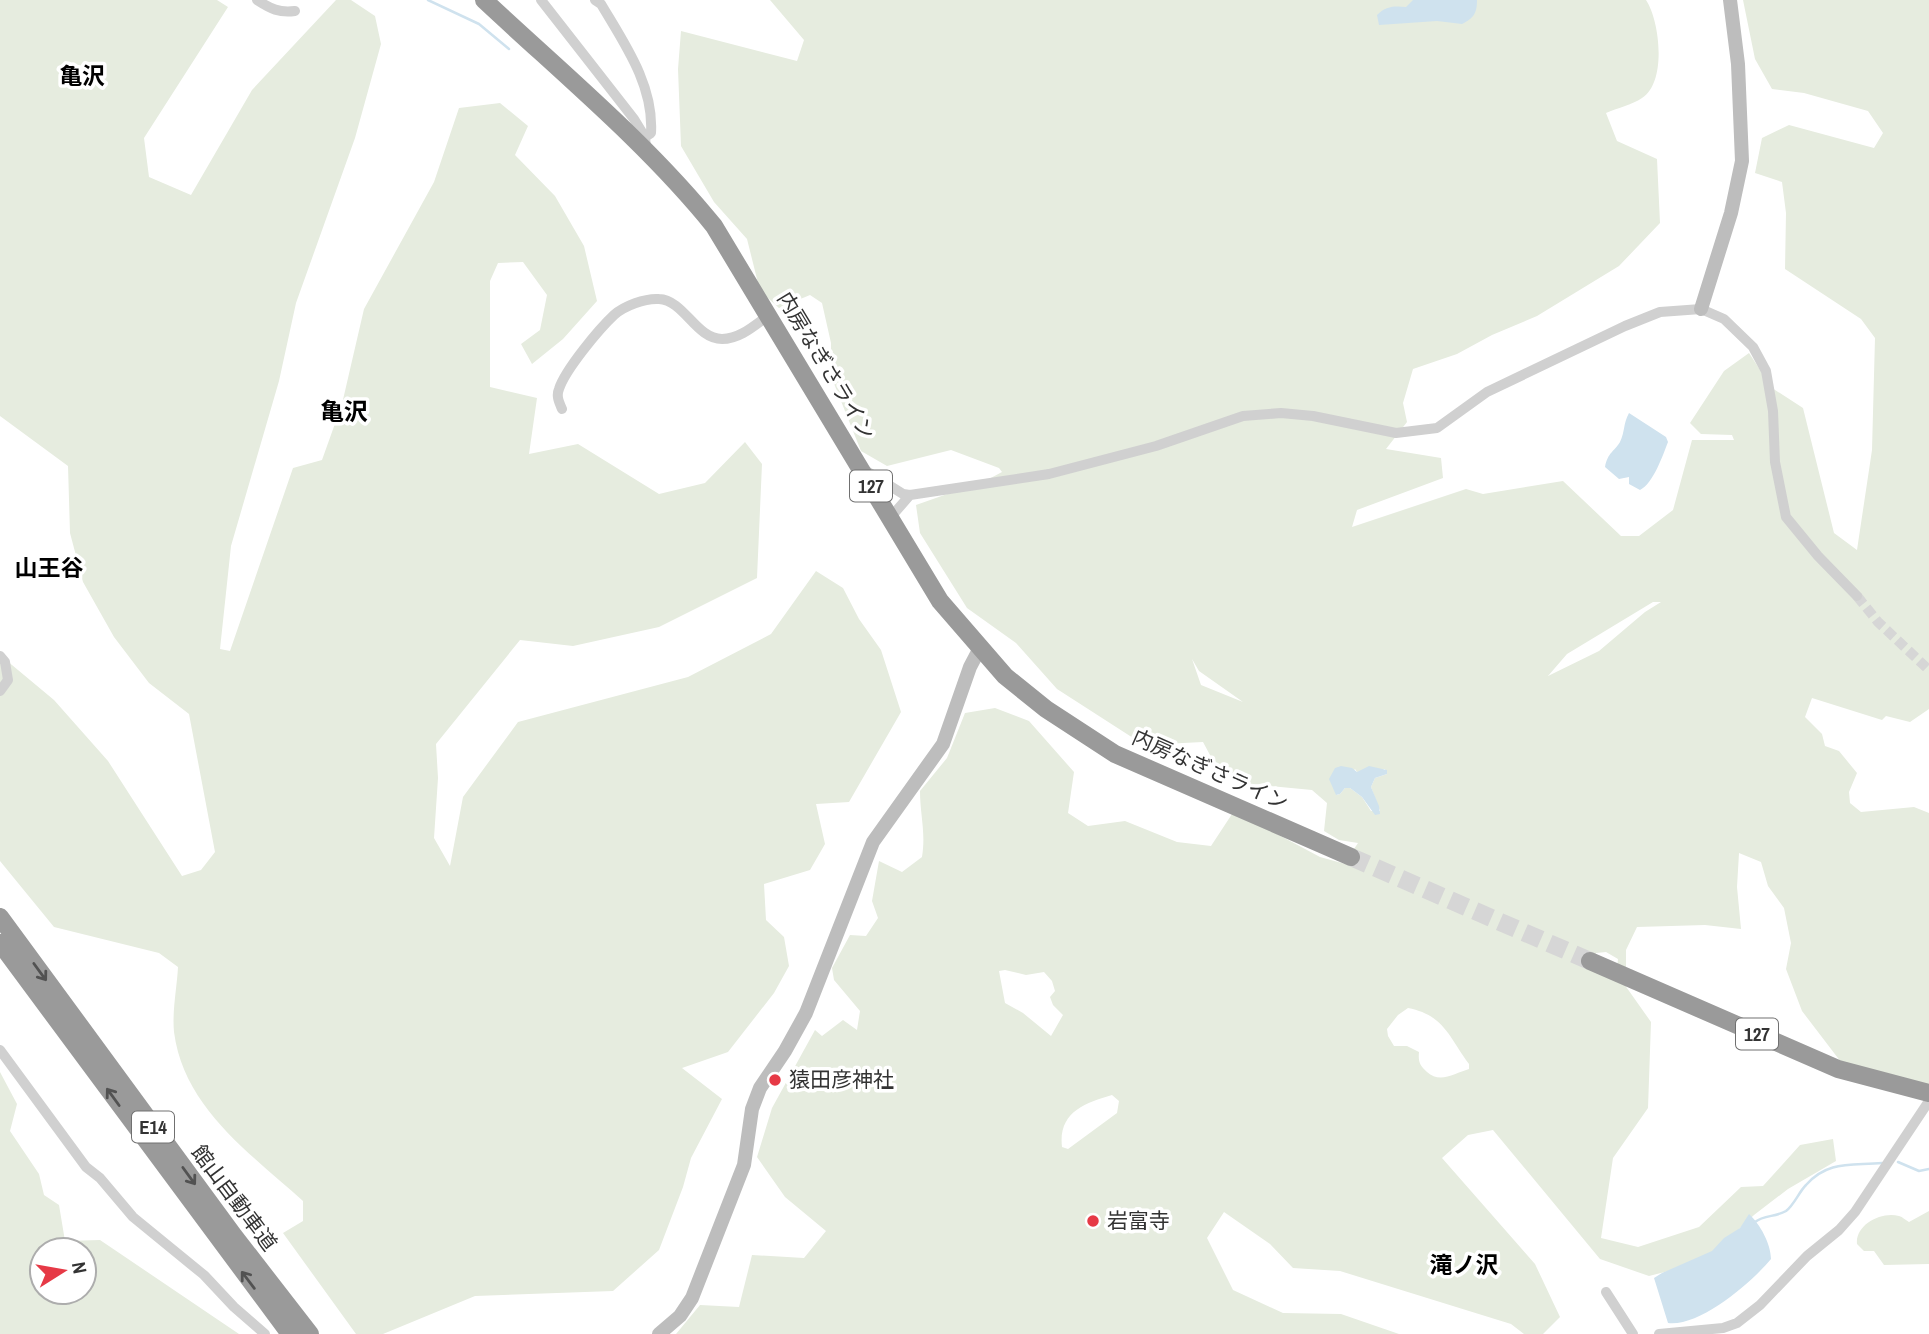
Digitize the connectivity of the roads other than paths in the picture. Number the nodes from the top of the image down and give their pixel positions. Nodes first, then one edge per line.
1 (257, 0) edge
2 (484, 0) edge
3 (541, 0) edge
4 (595, 0) edge
5 (1730, 0) edge
6 (295, 11) dead end
7 (646, 144) junction
8 (1701, 309) junction
9 (769, 315) junction
10 (562, 410) dead end
11 (859, 465) junction
12 (910, 495) junction
13 (890, 518) junction
14 (1857, 596) tunnel mouth
15 (980, 648) junction
16 (0, 656) edge
17 (0, 691) edge
18 (1351, 857) tunnel mouth
19 (0, 917) edge
20 (0, 943) edge
21 (1590, 961) tunnel mouth
22 (0, 1050) edge
23 (1929, 1093) edge
24 (1929, 1101) edge
25 (1606, 1292) dead end
26 (265, 1334) edge
27 (290, 1334) edge
28 (310, 1334) edge
29 (659, 1334) edge
30 (1633, 1334) edge
31 (1659, 1334) edge

1 - 6 street
2 - 7 highway, 内房なぎさライン / 127
3 - 7 street
4 - 7 street
5 - 8 street
7 - 9 highway, 内房なぎさライン / 127
8 - 12 street
8 - 14 street
9 - 10 street
9 - 11 highway, 内房なぎさライン / 127
11 - 12 street
11 - 13 highway, 内房なぎさライン / 127
12 - 13 street
13 - 15 highway, 内房なぎさライン / 127
15 - 18 highway, 内房なぎさライン / 127
15 - 29 street
16 - 17 street
19 -> 28 highway, 館山自動車道 / E14
27 -> 20 highway, 館山自動車道 / E14
21 - 23 highway, 127
22 - 26 street
24 - 31 street
25 - 30 street

